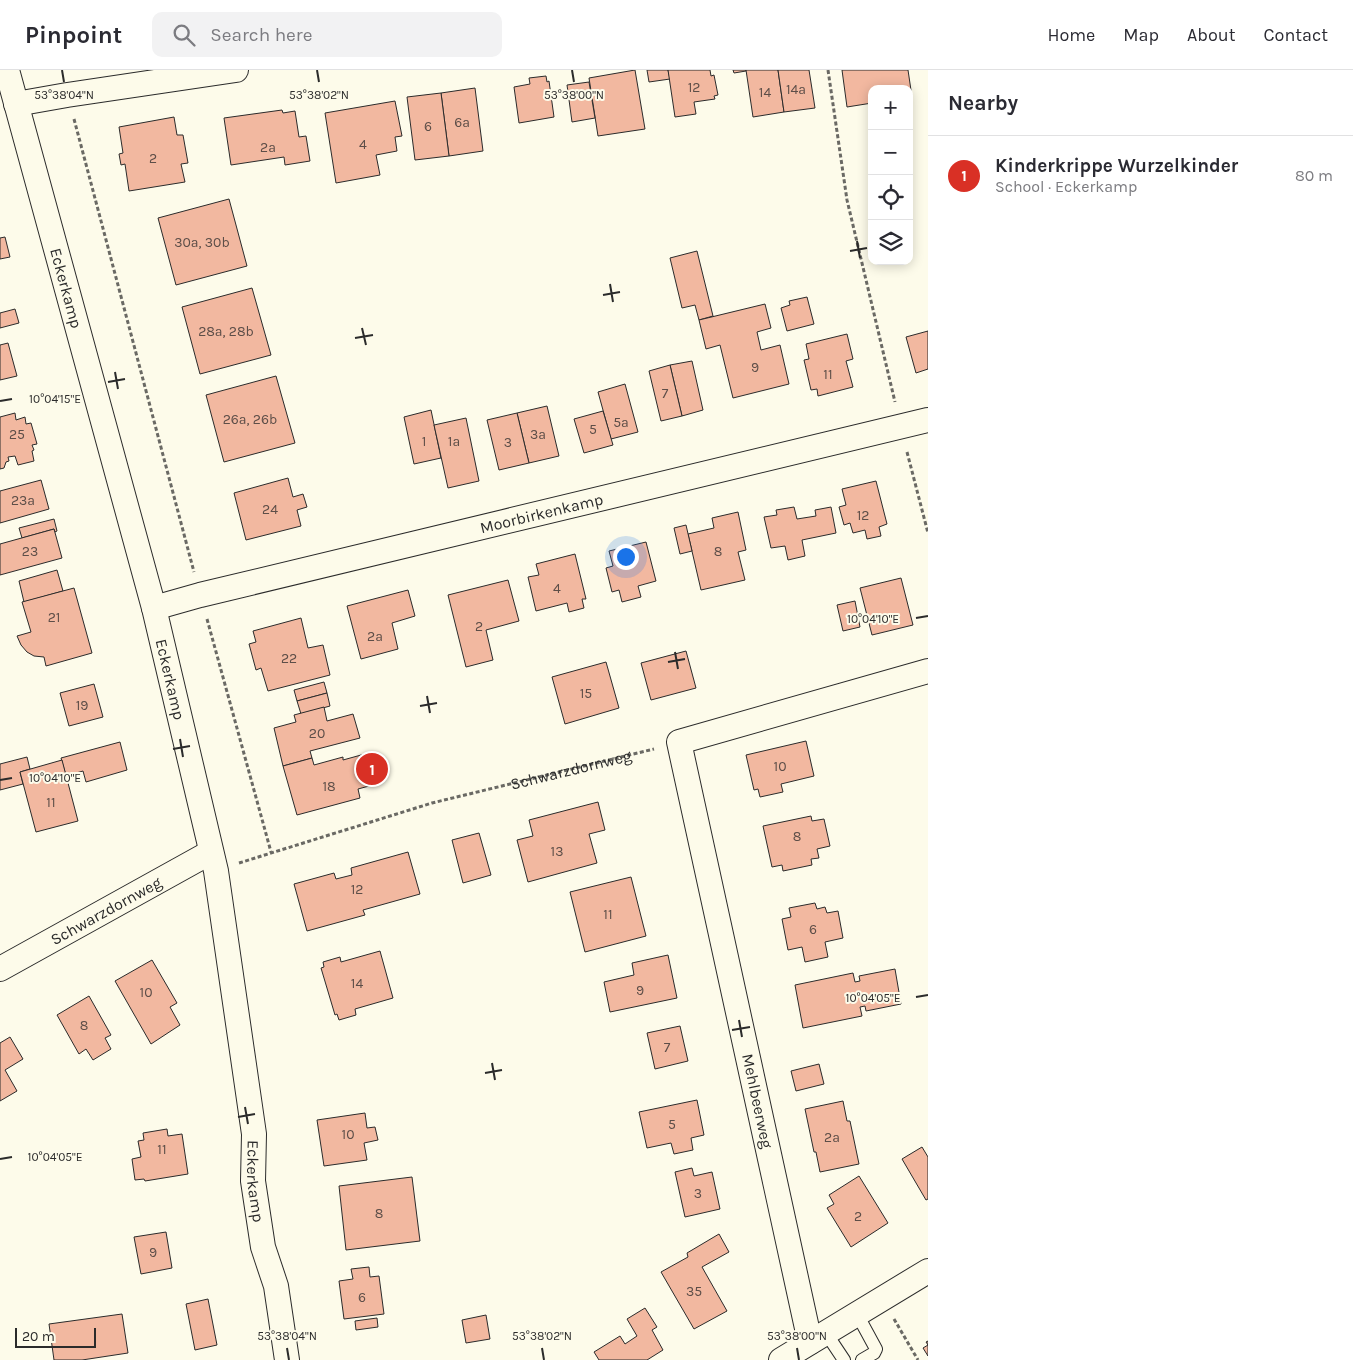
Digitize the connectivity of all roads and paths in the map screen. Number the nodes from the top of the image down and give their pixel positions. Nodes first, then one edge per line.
1 (7, 70) edge
2 (236, 70) edge
3 (828, 70) edge
4 (67, 95) junction
5 (16, 104) junction
6 (928, 420) edge
7 (900, 427) junction
8 (928, 533) edge
9 (200, 595) junction
10 (154, 608) junction
11 (928, 671) edge
12 (679, 742) junction
13 (271, 852) junction
14 (214, 861) junction
15 (0, 969) edge
16 (928, 1271) edge
17 (882, 1299) junction
18 (857, 1314) junction
19 (818, 1338) junction
20 (287, 1360) edge
21 (781, 1360) edge
22 (844, 1360) edge
23 (862, 1360) edge
24 (918, 1360) edge

1 - 5 street, Eckerkamp
2 - 4 street
3 - 7 path
4 - 5 street
4 - 9 path
5 - 10 street, Eckerkamp
6 - 7 street, Moorbirkenkamp
7 - 8 path
7 - 9 street, Moorbirkenkamp
9 - 10 street, Moorbirkenkamp
9 - 13 path
10 - 14 street, Eckerkamp
11 - 12 street
12 - 13 path, Schwarzdornweg
12 - 19 street, Mehlbeerweg
13 - 14 path, Schwarzdornweg
14 - 15 street, Schwarzdornweg
14 - 20 street, Eckerkamp
16 - 17 street
17 - 18 street
17 - 24 path
18 - 19 street
18 - 23 lane
19 - 21 street
19 - 22 lane

